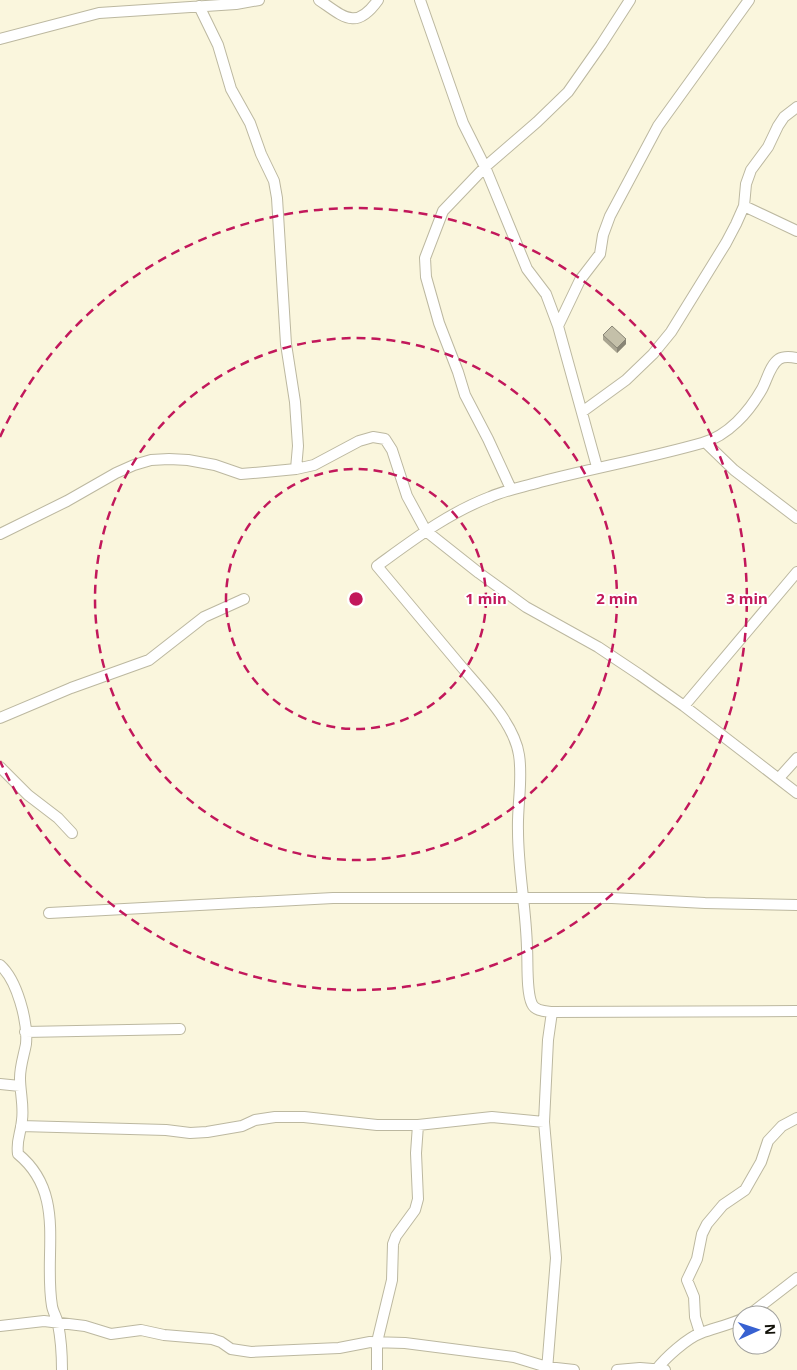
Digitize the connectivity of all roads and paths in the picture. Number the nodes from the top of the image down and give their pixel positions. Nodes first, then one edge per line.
1 (258, 0) edge
2 (319, 0) edge
3 (378, 0) edge
4 (420, 0) edge
5 (630, 0) edge
6 (749, 0) edge
7 (199, 6) junction
8 (0, 39) edge
9 (797, 107) edge
10 (485, 167) junction
11 (744, 206) junction
12 (797, 230) edge
13 (558, 326) junction
14 (797, 358) edge
15 (582, 412) junction
16 (705, 442) junction
17 (597, 467) junction
18 (296, 469) junction
19 (511, 489) junction
20 (797, 518) edge
21 (426, 530) junction
22 (0, 534) edge
23 (797, 572) edge
24 (244, 599) dead end
25 (684, 706) junction
26 (0, 718) edge
27 (797, 758) edge
28 (0, 767) edge
29 (780, 778) junction
30 (797, 794) edge
31 (72, 833) dead end
32 (523, 898) junction
33 (797, 905) edge
34 (50, 913) dead end
35 (0, 965) edge
36 (552, 1012) junction
37 (797, 1012) edge
38 (180, 1029) dead end
39 (25, 1032) junction
40 (0, 1084) edge
41 (20, 1086) junction
42 (797, 1118) edge
43 (544, 1122) junction
44 (418, 1125) junction
45 (21, 1126) junction
46 (797, 1278) edge
47 (762, 1305) edge
48 (58, 1322) junction
49 (732, 1323) edge
50 (0, 1326) edge
51 (700, 1333) junction
52 (377, 1342) junction
53 (547, 1368) edge
54 (659, 1369) edge
55 (62, 1370) edge
56 (377, 1370) edge
57 (574, 1370) edge
58 (617, 1370) edge

1 - 7 street
2 - 3 street
4 - 10 street
5 - 10 street
6 - 13 street
7 - 8 street
7 - 18 street
9 - 11 street
10 - 13 street
10 - 19 street
11 - 12 street
11 - 15 street
13 - 15 street
14 - 16 street
15 - 17 street
16 - 17 street
16 - 20 street
17 - 19 street
18 - 21 street
18 - 22 street
19 - 21 street
21 - 25 street
21 - 32 street
23 - 25 street
24 - 26 street
25 - 29 street
27 - 29 street
28 - 31 street
29 - 30 street
32 - 33 street
32 - 34 street
32 - 36 street
35 - 39 street
36 - 37 street
36 - 43 street
38 - 39 street
39 - 41 street
40 - 41 street
41 - 45 street
42 - 51 street
43 - 44 street
43 - 53 street
44 - 45 street
44 - 52 street
45 - 48 street
46 - 47 street
48 - 50 street
48 - 52 street
48 - 55 street
49 - 51 street
51 - 54 street
52 - 53 street
52 - 56 street
53 - 57 street
54 - 58 street

